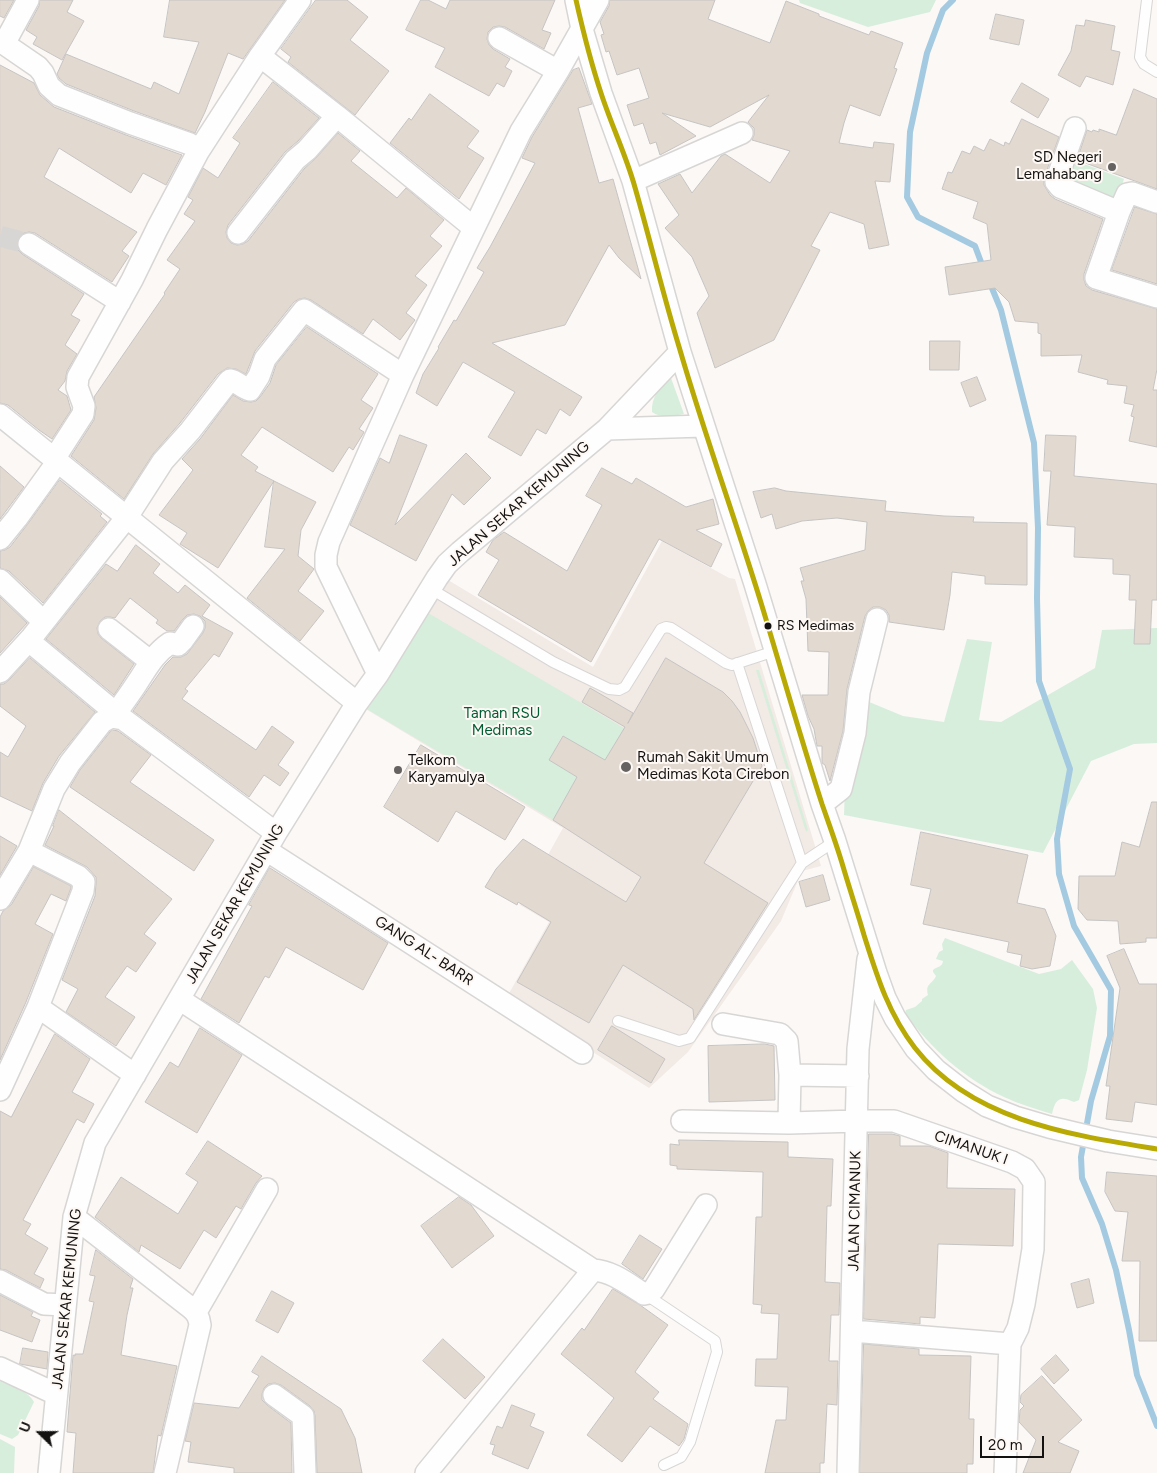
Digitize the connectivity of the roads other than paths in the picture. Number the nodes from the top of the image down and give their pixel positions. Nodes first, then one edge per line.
1 (28, 0) edge
2 (300, 0) edge
3 (576, 0) edge
4 (598, 0) edge
5 (1147, 0) edge
6 (582, 29) junction
7 (499, 38) dead end
8 (2, 43) edge
9 (260, 56) junction
10 (558, 70) junction
11 (1157, 72) edge
12 (337, 116) junction
13 (1075, 128) dead end
14 (742, 133) dead end
15 (190, 144) dead end
16 (633, 180) junction
17 (1157, 202) edge
18 (1119, 212) junction
19 (474, 228) junction
20 (238, 233) dead end
21 (29, 244) tunnel mouth
22 (1157, 297) edge
23 (120, 302) junction
24 (680, 352) junction
25 (403, 375) junction
26 (0, 415) edge
27 (703, 426) junction
28 (607, 429) junction
29 (56, 460) junction
30 (127, 517) junction
31 (0, 538) edge
32 (0, 580) edge
33 (431, 589) junction
34 (877, 619) dead end
35 (44, 622) junction
36 (193, 626) dead end
37 (109, 629) dead end
38 (29, 641) junction
39 (774, 651) junction
40 (150, 661) junction
41 (738, 664) junction
42 (0, 672) edge
43 (378, 674) junction
44 (357, 703) junction
45 (119, 716) junction
46 (822, 804) junction
47 (271, 841) junction
48 (835, 841) junction
49 (29, 851) junction
50 (802, 863) junction
51 (1, 894) edge
52 (869, 949) junction
53 (179, 999) junction
54 (38, 1008) junction
55 (618, 1021) dead end
56 (723, 1024) dead end
57 (582, 1053) dead end
58 (136, 1075) junction
59 (790, 1075) junction
60 (858, 1076) junction
61 (0, 1090) edge
62 (682, 1121) dead end
63 (856, 1121) junction
64 (789, 1123) junction
65 (1157, 1149) edge
66 (268, 1189) dead end
67 (706, 1205) dead end
68 (74, 1217) junction
69 (593, 1270) junction
70 (0, 1281) edge
71 (644, 1294) junction
72 (65, 1304) junction
73 (196, 1312) junction
74 (852, 1331) junction
75 (1010, 1344) junction
76 (0, 1368) edge
77 (56, 1394) junction
78 (274, 1395) dead end
79 (664, 1465) dead end
80 (49, 1473) edge
81 (165, 1473) edge
82 (305, 1473) edge
83 (426, 1473) edge
84 (848, 1473) edge
85 (1005, 1473) edge

1 - 8 street
2 - 9 street
3 - 6 street
4 - 6 street
5 - 11 lane
6 - 10 street
6 - 16 street
7 - 10 street
8 - 15 street
9 - 12 street
9 - 23 street
10 - 19 street
12 - 19 street
12 - 20 street
13 - 18 street
14 - 16 street
16 - 24 street
17 - 18 street
18 - 22 street
19 - 25 street
21 - 23 street
23 - 29 street
24 - 27 street
24 - 28 street, JALAN SEKAR KEMUNING
25 - 30 street
25 - 43 street
26 - 29 street
27 - 28 street
27 - 39 street
28 - 33 street, JALAN SEKAR KEMUNING
29 - 30 street
29 - 31 street
30 - 35 street
30 - 44 street
32 - 35 street
33 - 41 lane
33 - 43 street, JALAN SEKAR KEMUNING
34 - 46 street
35 - 38 street
36 - 40 street
37 - 40 street
38 - 42 street
38 - 45 street, GANG AL- BARR
39 - 41 lane
39 - 46 street
40 - 45 street
41 - 50 lane
43 - 44 street, JALAN SEKAR KEMUNING
44 - 47 street, JALAN SEKAR KEMUNING
45 - 47 street, GANG AL- BARR
45 - 49 street
46 - 48 street
47 - 53 street, JALAN SEKAR KEMUNING
47 - 57 street, GANG AL- BARR
48 - 50 lane
48 - 52 street
49 - 51 street
49 - 54 street
50 - 55 lane
52 - 60 street, JALAN CIMANUK
52 - 65 street
53 - 58 street, JALAN SEKAR KEMUNING
53 - 69 street
54 - 58 street
54 - 61 street
56 - 59 street
58 - 68 street, JALAN SEKAR KEMUNING
59 - 60 street
59 - 64 street
60 - 63 street, JALAN CIMANUK
62 - 64 street, CIMANUK I
63 - 64 street, CIMANUK I
63 - 74 street, JALAN CIMANUK
63 - 75 street, CIMANUK I
66 - 73 street
67 - 71 street
68 - 72 street, JALAN SEKAR KEMUNING
68 - 73 street
69 - 71 street
69 - 83 street
70 - 72 street
71 - 79 lane
72 - 77 street, JALAN SEKAR KEMUNING
73 - 81 street
74 - 75 street
74 - 84 street, JALAN CIMANUK
75 - 85 street
76 - 77 street
77 - 80 street, JALAN SEKAR KEMUNING
78 - 82 street

